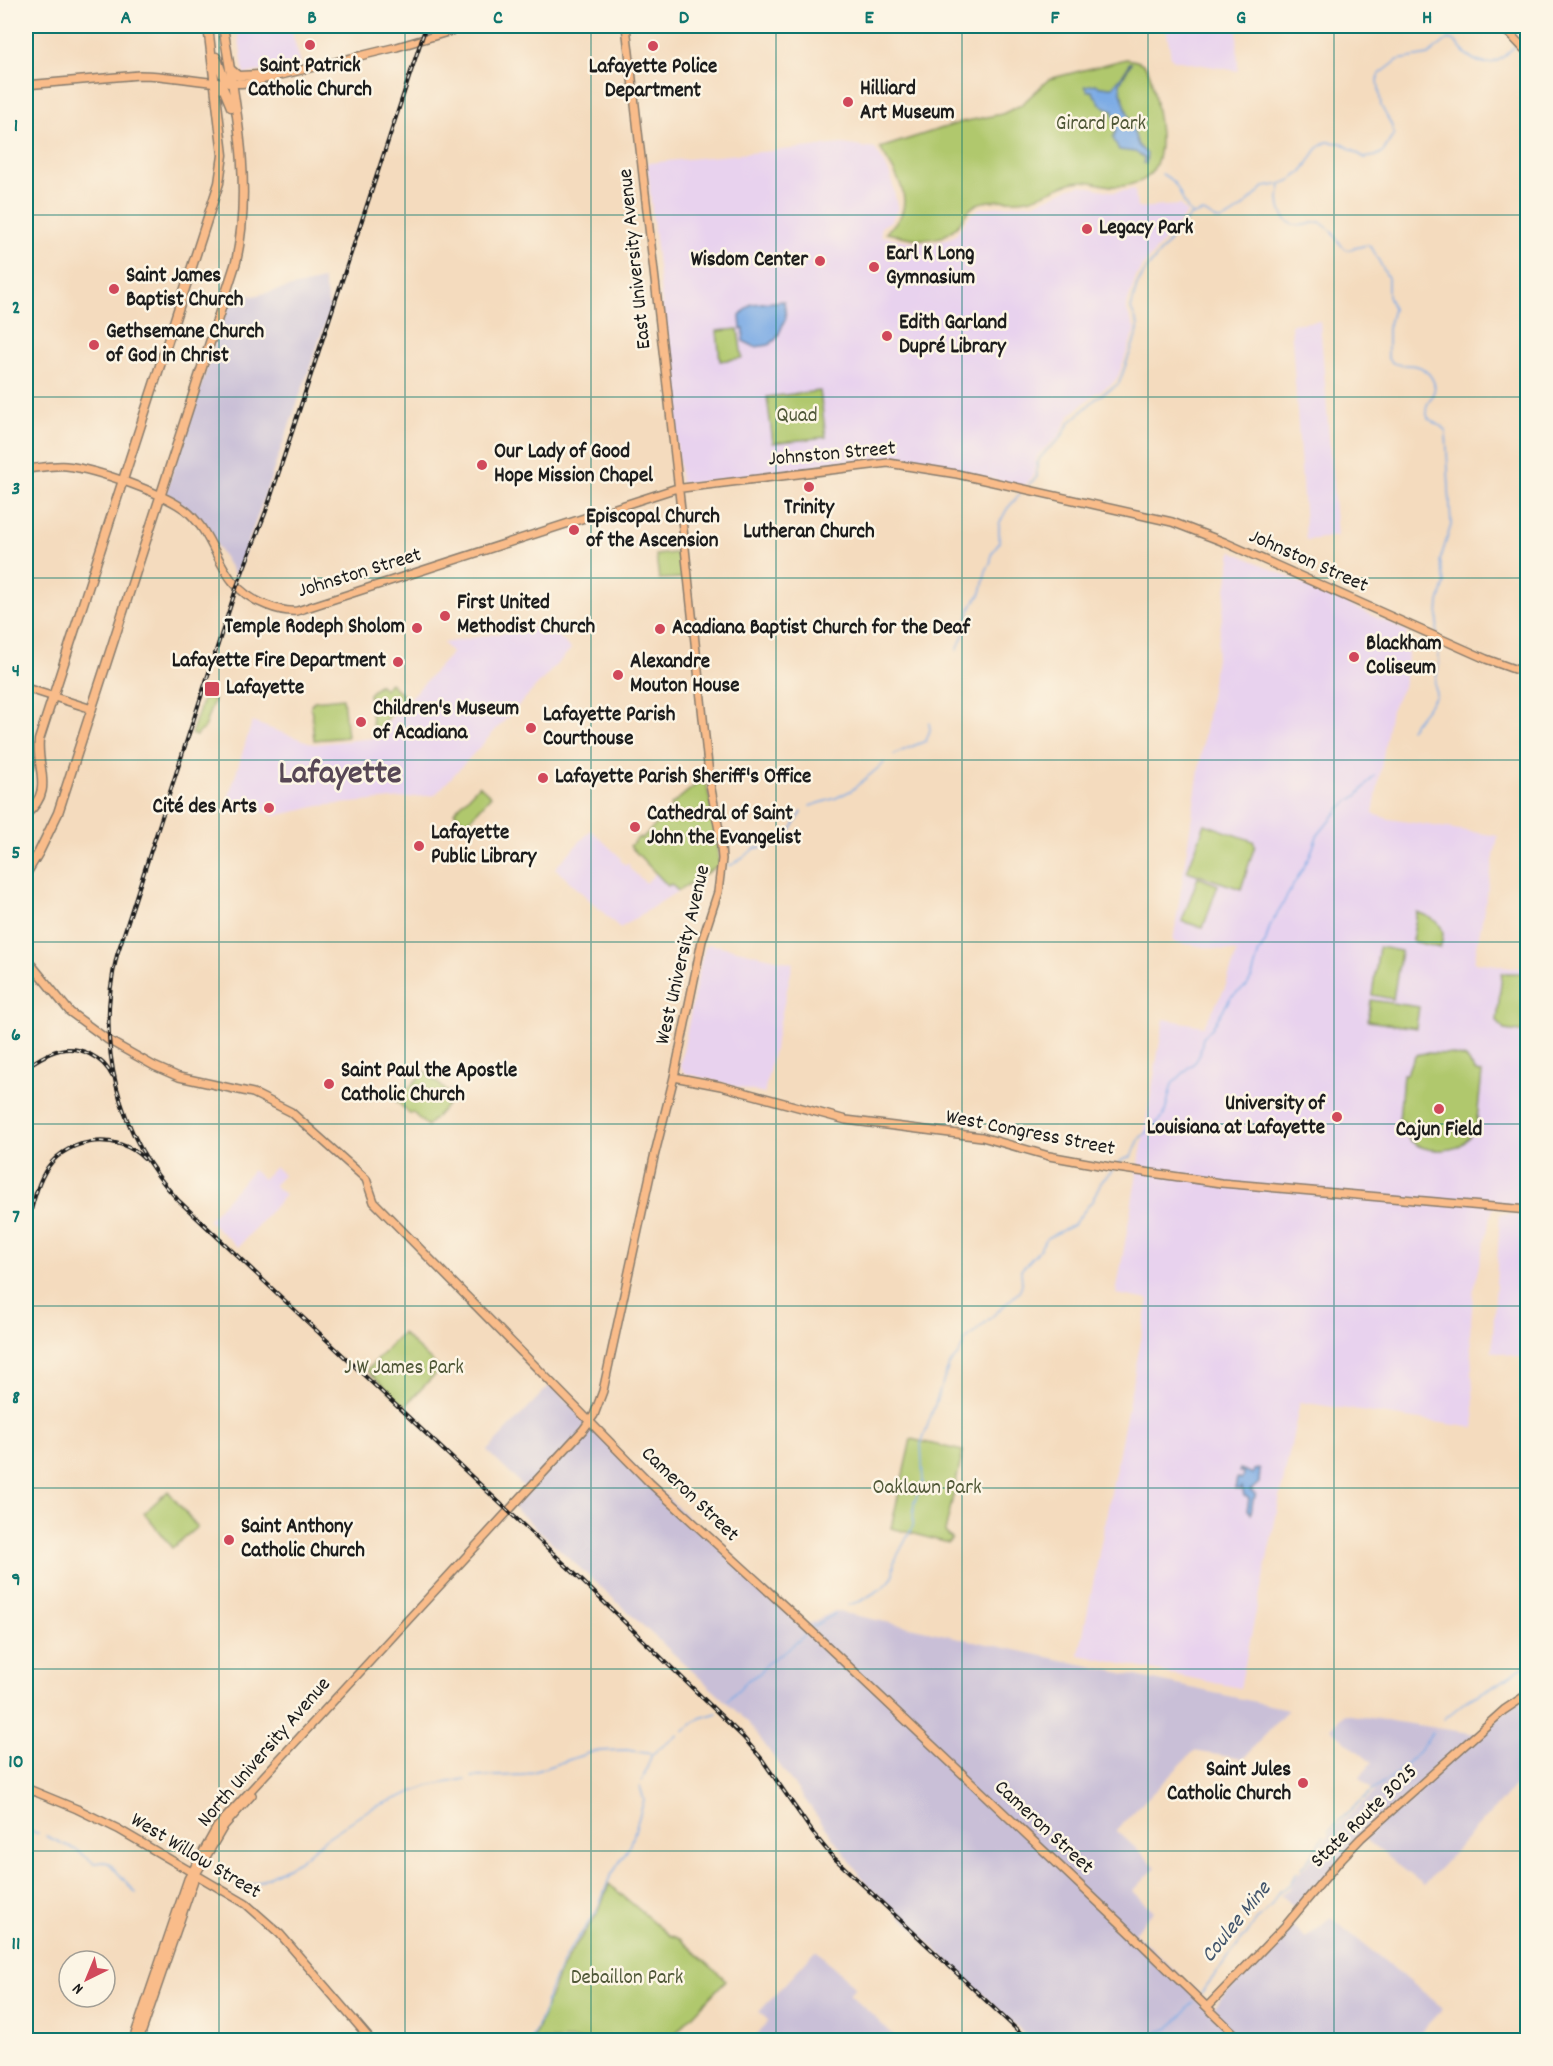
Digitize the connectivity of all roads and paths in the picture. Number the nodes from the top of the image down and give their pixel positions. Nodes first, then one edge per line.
1 (208, 26) edge
2 (224, 26) edge
3 (468, 26) edge
4 (626, 26) edge
5 (1499, 26) edge
6 (211, 51) junction
7 (1526, 51) edge
8 (230, 69) junction
9 (271, 79) junction
10 (215, 83) junction
11 (232, 84) junction
12 (26, 85) edge
13 (236, 119) junction
14 (26, 469) edge
15 (123, 482) junction
16 (679, 488) junction
17 (161, 496) junction
18 (1527, 674) edge
19 (26, 688) edge
20 (53, 696) junction
21 (92, 709) junction
22 (26, 814) edge
23 (26, 874) edge
24 (26, 958) edge
25 (674, 1077) junction
26 (1527, 1210) edge
27 (590, 1422) junction
28 (1526, 1695) edge
29 (26, 1788) edge
30 (193, 1873) junction
31 (166, 1952) junction
32 (1207, 2007) junction
33 (133, 2040) edge
34 (139, 2040) edge
35 (371, 2040) edge
36 (1240, 2040) edge

1 - 6 highway
2 - 8 highway
3 - 9 main road
4 - 16 main road, East University Avenue
5 - 7 main road
6 - 10 highway
6 - 11 highway
8 - 9 highway
8 - 11 highway
9 - 11 main road
10 - 11 main road
10 - 12 main road
10 - 13 highway
10 - 15 highway
11 - 13 highway
13 - 17 highway
14 - 15 main road, Johnston Street
15 - 17 main road, Johnston Street
15 - 20 highway
16 - 17 main road, Johnston Street
16 - 18 main road, Johnston Street
16 - 25 main road, West University Avenue
17 - 21 highway
19 - 20 main road
20 - 21 main road
20 - 22 highway
21 - 23 highway
24 - 27 main road, Cameron Street
25 - 26 main road, West Congress Street
25 - 27 main road, West University Avenue
27 - 30 main road, North University Avenue
27 - 32 main road, Cameron Street
28 - 32 main road, State Route 3025
29 - 30 main road, West Willow Street
30 - 31 main road, North University Avenue
30 - 35 main road, West Willow Street
31 - 33 main road, North University Avenue
31 - 34 main road, North University Avenue
32 - 36 main road, Cameron Street

